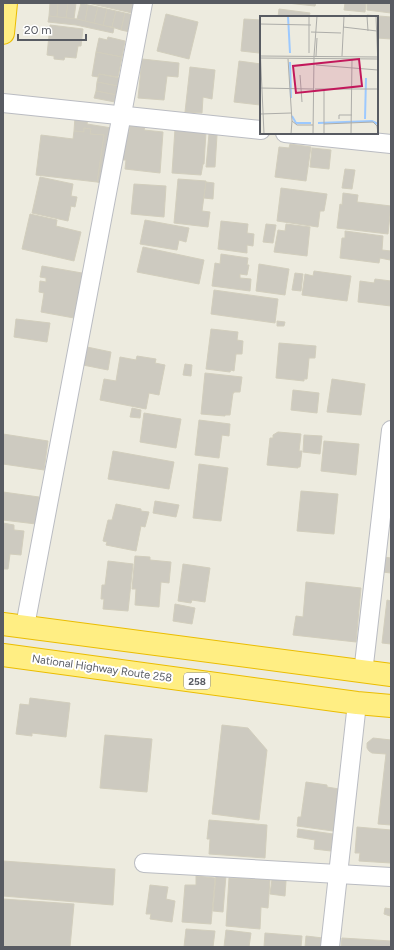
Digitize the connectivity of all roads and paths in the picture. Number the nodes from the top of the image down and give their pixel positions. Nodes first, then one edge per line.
1 (6, 3) edge
2 (143, 3) edge
3 (3, 33) edge
4 (3, 103) edge
5 (121, 115) junction
6 (260, 130) edge
7 (295, 134) edge
8 (391, 144) edge
9 (391, 430) edge
10 (385, 541) edge
11 (3, 624) edge
12 (25, 626) junction
13 (3, 654) edge
14 (363, 672) junction
15 (391, 675) edge
16 (357, 703) junction
17 (391, 706) edge
18 (144, 862) dead end
19 (338, 874) junction
20 (391, 877) edge
21 (330, 947) edge

1 - 3 highway
2 - 5 street
4 - 5 street
5 - 6 street
5 - 12 street
7 - 8 street
9 - 10 street
10 - 14 street
11 - 12 highway
12 - 14 highway
13 - 16 highway, National Highway Route 258 / 258
14 - 15 highway
16 - 17 highway, National Highway Route 258 / 258
16 - 19 street
18 - 19 street
19 - 20 street
19 - 21 street

